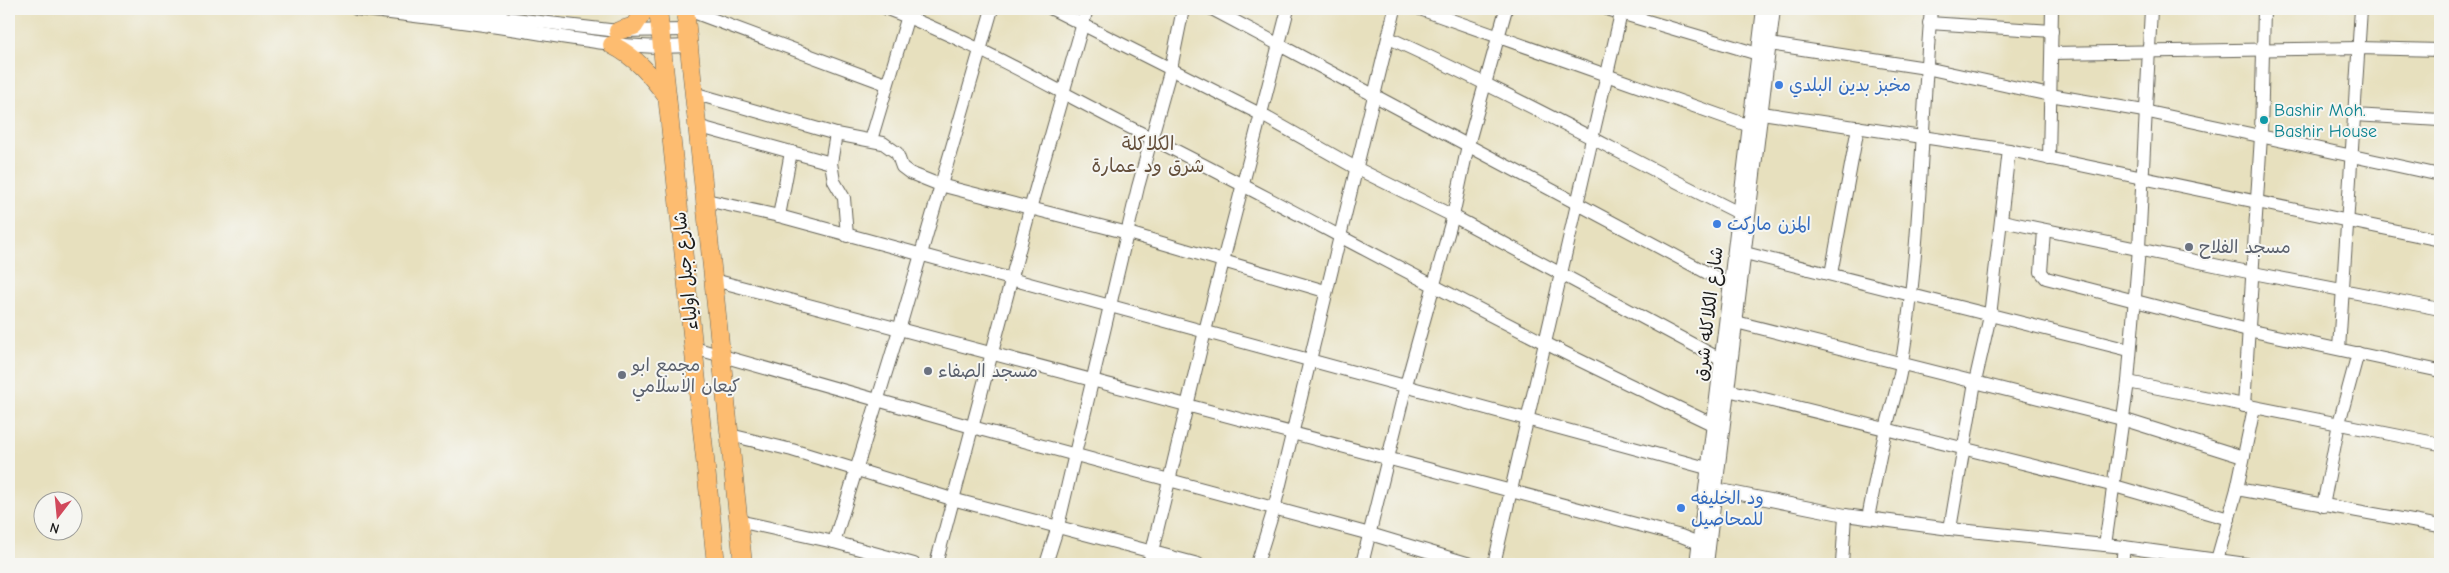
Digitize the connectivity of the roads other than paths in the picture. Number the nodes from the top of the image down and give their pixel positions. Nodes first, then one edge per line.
1 (356, 9) edge
2 (428, 9) edge
3 (645, 9) edge
4 (658, 9) edge
5 (685, 9) edge
6 (887, 9) edge
7 (992, 9) edge
8 (1052, 9) edge
9 (1088, 9) edge
10 (1183, 9) edge
11 (1212, 9) edge
12 (1288, 9) edge
13 (1395, 9) edge
14 (1420, 9) edge
15 (1506, 9) edge
16 (1608, 9) edge
17 (1763, 9) edge
18 (1774, 9) edge
19 (1931, 9) edge
20 (2052, 9) edge
21 (2151, 9) edge
22 (2264, 9) edge
23 (2361, 9) edge
24 (1621, 11) edge
25 (909, 12) edge
26 (1930, 23) junction
27 (509, 24) junction
28 (1084, 25) junction
29 (2052, 31) junction
30 (1498, 37) junction
31 (615, 38) junction
32 (687, 38) junction
33 (1389, 38) junction
34 (661, 40) junction
35 (1279, 44) junction
36 (1770, 44) junction
37 (2360, 48) junction
38 (2262, 49) junction
39 (981, 50) junction
40 (2148, 50) junction
41 (2440, 50) edge
42 (2052, 53) junction
43 (1758, 54) junction
44 (1171, 68) junction
45 (1926, 68) junction
46 (1607, 77) junction
47 (1485, 82) junction
48 (886, 84) junction
49 (693, 93) junction
50 (1064, 94) junction
51 (2050, 95) junction
52 (1375, 96) junction
53 (668, 99) junction
54 (2144, 111) junction
55 (1762, 113) junction
56 (1262, 115) junction
57 (2354, 115) junction
58 (2440, 120) edge
59 (697, 126) junction
60 (1750, 126) junction
61 (1858, 127) junction
62 (836, 134) junction
63 (2261, 136) junction
64 (1150, 137) junction
65 (1924, 137) junction
66 (1591, 139) junction
67 (871, 140) junction
68 (1468, 145) junction
69 (2009, 150) junction
70 (791, 152) junction
71 (2350, 157) junction
72 (2049, 159) junction
73 (832, 163) junction
74 (1356, 168) junction
75 (2440, 175) edge
76 (2141, 178) junction
77 (1244, 184) junction
78 (940, 185) junction
79 (706, 200) junction
80 (2257, 204) junction
81 (1577, 205) junction
82 (1030, 209) junction
83 (1739, 213) junction
84 (779, 216) junction
85 (1453, 216) junction
86 (2002, 221) junction
87 (2347, 221) junction
88 (2044, 230) junction
89 (1128, 233) junction
90 (847, 236) junction
91 (1339, 236) junction
92 (2440, 240) edge
93 (2139, 248) junction
94 (1745, 253) junction
95 (919, 255) junction
96 (1222, 261) junction
97 (2253, 273) junction
98 (1562, 274) junction
99 (1831, 274) junction
100 (1012, 279) junction
101 (714, 280) junction
102 (1433, 284) junction
103 (1730, 285) junction
104 (2344, 290) junction
105 (1325, 291) junction
106 (1911, 296) junction
107 (2133, 301) junction
108 (1111, 306) junction
109 (2440, 309) edge
110 (1990, 316) junction
111 (1736, 322) junction
112 (899, 330) junction
113 (2248, 330) junction
114 (1205, 331) junction
115 (1544, 343) junction
116 (694, 348) junction
117 (2339, 349) junction
118 (2129, 350) junction
119 (2358, 353) junction
120 (721, 355) junction
121 (993, 355) junction
122 (1309, 358) junction
123 (1720, 359) junction
124 (1902, 364) junction
125 (2440, 371) edge
126 (1092, 380) junction
127 (1975, 382) junction
128 (2128, 382) junction
129 (1406, 386) junction
130 (1728, 390) junction
131 (878, 399) junction
132 (1187, 404) junction
133 (2249, 407) junction
134 (1528, 418) junction
135 (2122, 419) junction
136 (2339, 423) junction
137 (1712, 424) junction
138 (972, 427) junction
139 (1886, 430) junction
140 (1290, 433) junction
141 (730, 435) junction
142 (2440, 444) edge
143 (1963, 448) junction
144 (1075, 453) junction
145 (2243, 457) junction
146 (1387, 459) junction
147 (1707, 468) junction
148 (855, 469) junction
149 (1170, 480) junction
150 (2111, 486) junction
151 (1716, 489) junction
152 (2237, 489) junction
153 (1510, 492) junction
154 (952, 499) junction
155 (2323, 506) junction
156 (1274, 509) junction
157 (1845, 514) junction
158 (1868, 518) junction
159 (2229, 519) junction
160 (738, 522) junction
161 (1058, 526) junction
162 (2440, 526) edge
163 (1950, 529) junction
164 (1370, 534) junction
165 (834, 542) junction
166 (1704, 544) junction
167 (2105, 545) junction
168 (2124, 547) junction
169 (1152, 551) junction
170 (2217, 560) junction
171 (716, 564) edge
172 (743, 564) edge
173 (914, 564) edge
174 (936, 564) edge
175 (1046, 564) edge
176 (1149, 564) edge
177 (1198, 564) edge
178 (1257, 564) edge
179 (1362, 564) edge
180 (1470, 564) edge
181 (1494, 564) edge
182 (1696, 564) edge
183 (1707, 564) edge
184 (1842, 564) edge
185 (2122, 564) edge
186 (2246, 564) edge

1 - 27 street
2 - 27 street
3 - 31 highway
4 - 34 highway, شارع جبل اولياء
5 - 32 highway, شارع جبل اولياء
5 - 48 street
6 - 25 street
7 - 39 street
8 - 28 street
9 - 28 street
10 - 44 street
11 - 35 street
12 - 35 street
13 - 33 street
14 - 30 street
15 - 30 street
16 - 24 street
17 - 43 street, شارع الكلاكله شرق
18 - 36 street, شارع الكلاكله شرق
19 - 26 street
20 - 29 street
21 - 40 street
22 - 38 street
23 - 37 street
24 - 43 street
24 - 46 street
25 - 39 street
25 - 48 street
26 - 29 street
26 - 45 street
27 - 31 street
28 - 44 street
28 - 50 street
29 - 42 street
30 - 46 street
30 - 47 street
31 - 34 street
31 - 53 highway
32 - 34 street
32 - 49 highway, شارع جبل اولياء
33 - 47 street
33 - 52 street
34 - 53 highway, شارع جبل اولياء
35 - 52 street
35 - 56 street
36 - 45 street
36 - 55 street, شارع الكلاكله شرق
37 - 38 street
37 - 41 street
37 - 57 street
38 - 40 street
38 - 63 street
39 - 50 street
39 - 78 street
40 - 42 street
40 - 54 street
42 - 51 street
43 - 60 street, شارع الكلاكله شرق
44 - 56 street
44 - 64 street
45 - 51 street
45 - 65 street
46 - 60 street
46 - 66 street
47 - 66 street
47 - 68 street
48 - 67 street
49 - 59 highway, شارع جبل اولياء
49 - 62 street
50 - 64 street
50 - 82 street
51 - 54 street
51 - 72 street
52 - 68 street
52 - 74 street
53 - 116 highway, شارع جبل اولياء
54 - 63 street
54 - 76 street
55 - 61 street
55 - 94 street, شارع الكلاكله شرق
56 - 74 street
56 - 77 street
57 - 58 street
57 - 71 street
59 - 70 street
59 - 79 highway, شارع جبل اولياء
60 - 83 street, شارع الكلاكله شرق
61 - 65 street
61 - 99 street
62 - 67 street
62 - 73 street
63 - 71 street
63 - 80 street
64 - 77 street
64 - 89 street
65 - 69 street
65 - 106 street
66 - 81 street
66 - 83 street
67 - 78 street
68 - 81 street
68 - 85 street
69 - 72 street
69 - 86 street
70 - 73 street
70 - 84 street
71 - 75 street
71 - 87 street
72 - 76 street
73 - 90 street
74 - 85 street
74 - 91 street
76 - 80 street
76 - 93 street
77 - 91 street
77 - 96 street
78 - 82 street
78 - 95 street
79 - 84 street
79 - 101 highway, شارع جبل اولياء
80 - 87 street
80 - 97 street
81 - 98 street
81 - 103 street
82 - 89 street
82 - 100 street
83 - 103 street, شارع الكلاكله شرق
84 - 90 street
85 - 98 street
85 - 102 street
86 - 88 street
86 - 110 street
87 - 92 street
87 - 104 street
88 - 93 street
88 - 107 street
89 - 96 street
89 - 108 street
90 - 95 street
91 - 102 street
91 - 105 street
93 - 97 street
93 - 107 street
94 - 99 street
94 - 111 street, شارع الكلاكله شرق
95 - 100 street
95 - 112 street
96 - 105 street
96 - 114 street
97 - 104 street
97 - 113 street
98 - 115 street
98 - 123 street
99 - 106 street
100 - 108 street
100 - 121 street
101 - 112 street
101 - 120 highway, شارع جبل اولياء
102 - 115 street
102 - 129 street
103 - 123 street, شارع الكلاكله شرق
104 - 109 street
104 - 117 street
105 - 122 street
106 - 110 street
106 - 124 street
107 - 113 street
107 - 118 street
108 - 114 street
108 - 126 street
110 - 118 street
110 - 127 street
111 - 124 street
111 - 130 street, شارع الكلاكله شرق
112 - 121 street
112 - 131 street
113 - 117 street
113 - 133 street
114 - 122 street
114 - 132 street
115 - 134 street
115 - 137 street
116 - 120 street
116 - 171 highway, شارع جبل اولياء
117 - 119 street
118 - 128 street
119 - 125 street
119 - 136 street
120 - 131 street
120 - 141 highway, شارع جبل اولياء
121 - 126 street
121 - 138 street
122 - 129 street
122 - 140 street
123 - 137 street, شارع الكلاكله شرق
124 - 127 street
124 - 139 street
126 - 132 street
126 - 144 street
127 - 135 street
127 - 143 street
128 - 133 street
128 - 135 street
129 - 134 street
129 - 146 street
130 - 139 street
130 - 151 street, شارع الكلاكله شرق
131 - 138 street
131 - 148 street
132 - 140 street
132 - 149 street
133 - 136 street
133 - 145 street
134 - 147 street
134 - 153 street
135 - 145 street
135 - 150 street
136 - 142 street
136 - 155 street
137 - 147 street, شارع الكلاكله شرق
138 - 144 street
138 - 154 street
139 - 143 street
139 - 158 street
140 - 146 street
140 - 156 street
141 - 148 street
141 - 160 highway, شارع جبل اولياء
143 - 150 street
143 - 163 street
144 - 149 street
144 - 161 street
145 - 152 street
146 - 153 street
146 - 164 street
147 - 166 street, شارع الكلاكله شرق
148 - 154 street
148 - 165 street
149 - 156 street
149 - 169 street
150 - 159 street
150 - 167 street
151 - 157 street
151 - 166 street, شارع الكلاكله شرق
152 - 155 street
152 - 159 street
153 - 166 street
153 - 181 street
154 - 161 street
154 - 174 street
155 - 162 street
156 - 164 street
156 - 178 street
157 - 158 street
157 - 184 street
158 - 163 street
159 - 170 street
160 - 165 street
160 - 172 highway, شارع جبل اولياء
161 - 169 street
161 - 175 street
163 - 167 street
164 - 179 street
164 - 180 street
165 - 173 street
166 - 182 street, شارع الكلاكله شرق
166 - 183 street, شارع الكلاكله شرق
167 - 168 street
168 - 170 street
168 - 185 street
169 - 176 street
169 - 177 street
170 - 186 street

